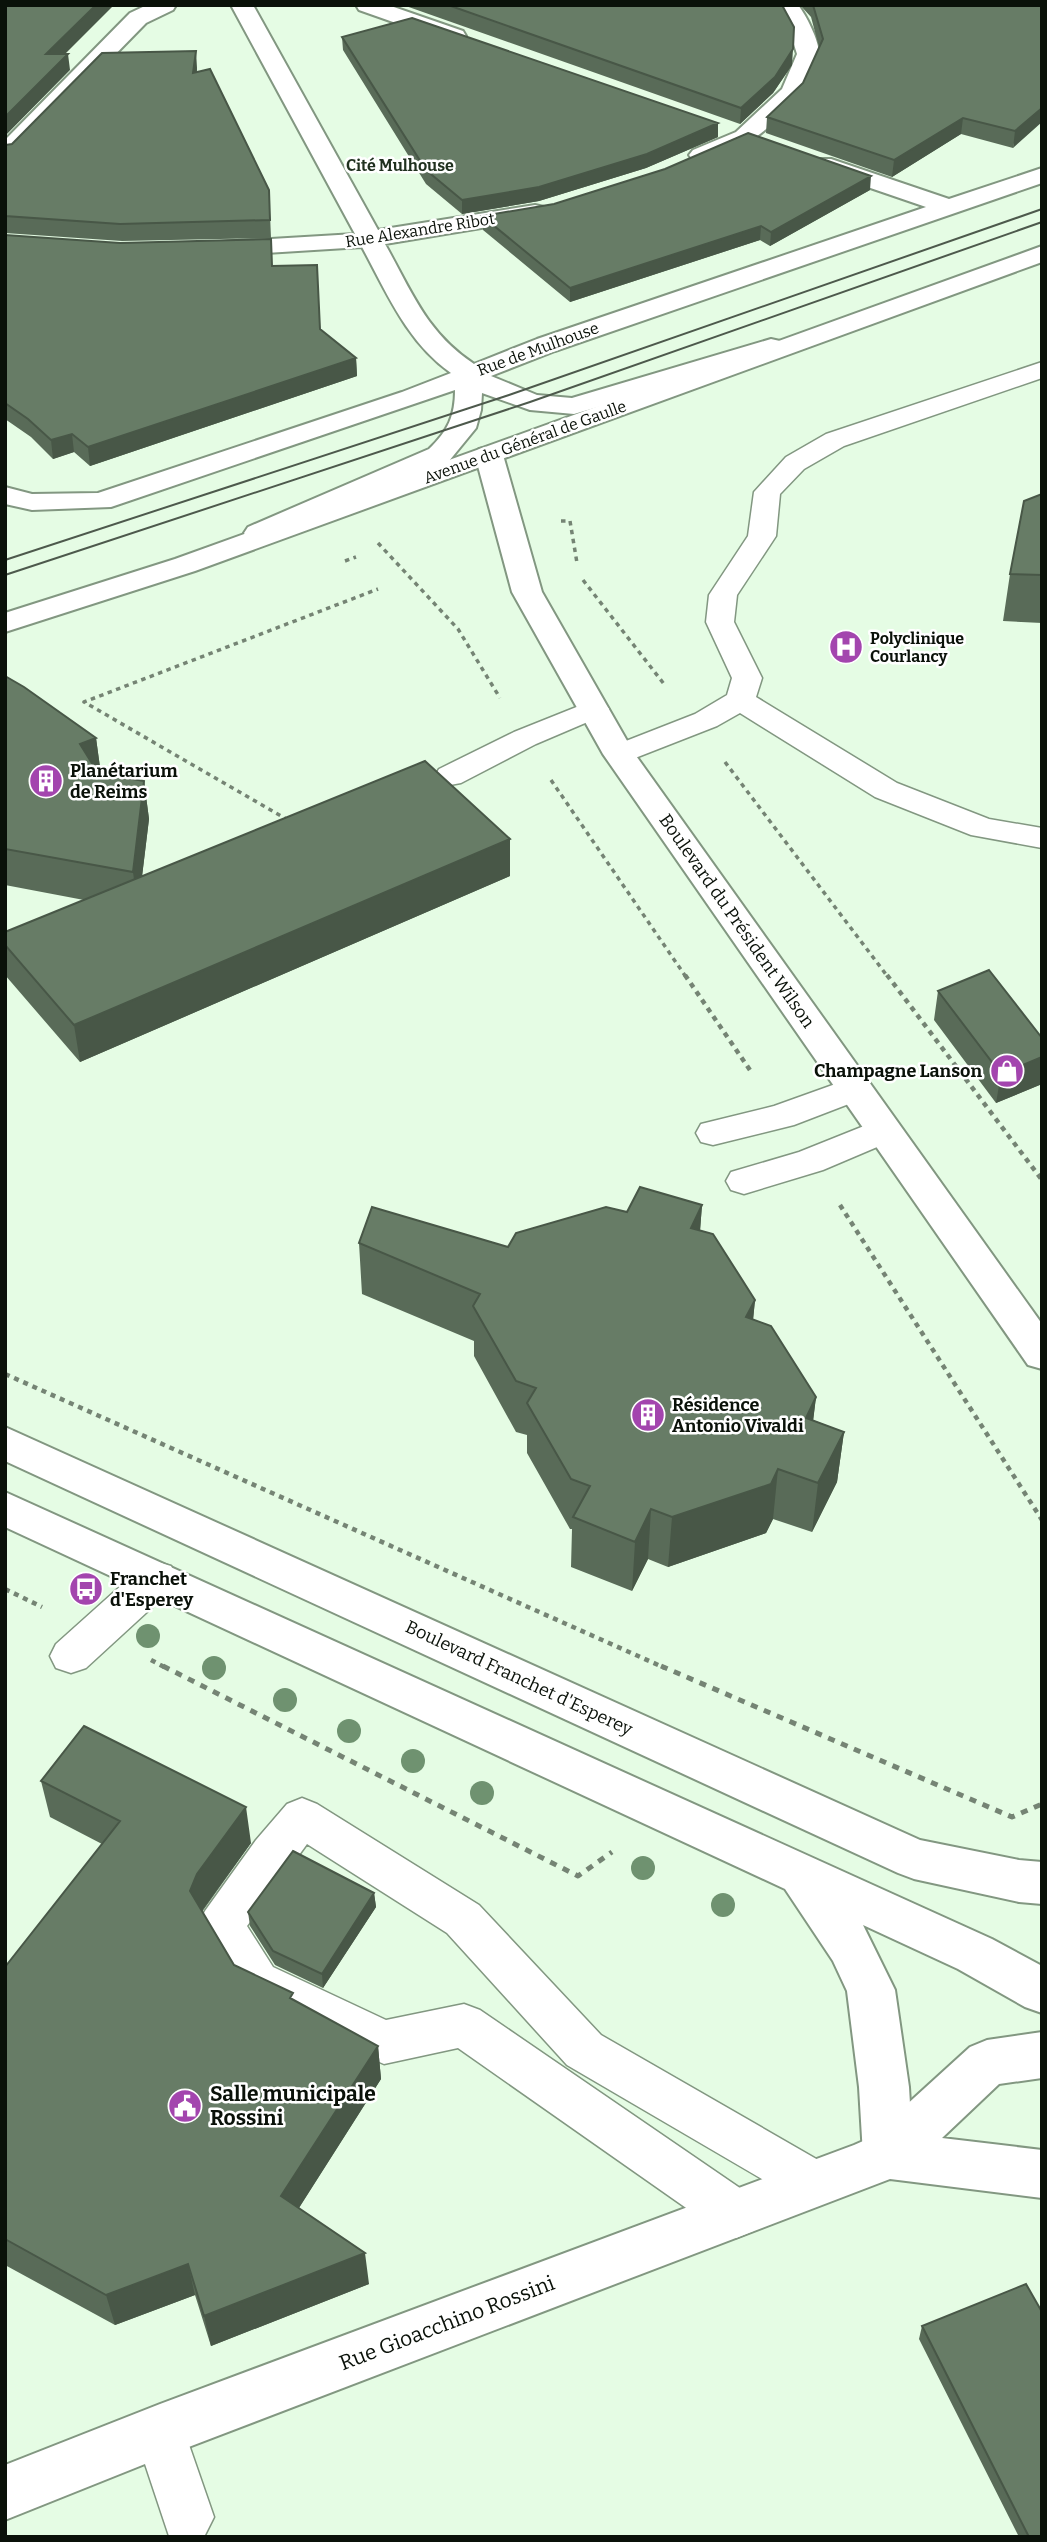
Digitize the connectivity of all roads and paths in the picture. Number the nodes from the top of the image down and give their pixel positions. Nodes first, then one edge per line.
1 (165, 5) edge
2 (242, 5) edge
3 (367, 5) edge
4 (786, 5) edge
5 (480, 45) edge
6 (719, 128) edge
7 (744, 136) junction
8 (769, 145) edge
9 (5, 154) edge
10 (807, 158) edge
11 (681, 164) edge
12 (1042, 175) edge
13 (557, 207) edge
14 (950, 207) junction
15 (369, 239) junction
16 (198, 250) edge
17 (1042, 253) edge
18 (860, 320) junction
19 (1042, 370) edge
20 (468, 374) junction
21 (489, 455) junction
22 (18, 498) edge
23 (346, 507) junction
24 (506, 519) junction
25 (185, 565) junction
26 (377, 589) dead end
27 (5, 623) edge
28 (740, 700) junction
29 (594, 709) junction
30 (695, 724) junction
31 (525, 738) junction
32 (619, 754) junction
33 (450, 776) dead end
34 (295, 824) edge
35 (1042, 838) edge
36 (855, 1089) junction
37 (782, 1116) junction
38 (884, 1130) junction
39 (713, 1133) dead end
40 (811, 1161) junction
41 (1042, 1180) edge
42 (744, 1181) dead end
43 (1042, 1354) edge
44 (5, 1374) edge
45 (5, 1443) edge
46 (5, 1508) edge
47 (1042, 1520) edge
48 (157, 1578) junction
49 (5, 1589) edge
50 (83, 1644) junction
51 (1042, 1804) edge
52 (667, 1813) junction
53 (802, 1876) junction
54 (1042, 1882) edge
55 (1042, 1991) edge
56 (1042, 2056) edge
57 (888, 2155) junction
58 (1042, 2174) edge
59 (815, 2184) junction
60 (736, 2214) junction
61 (160, 2431) junction
62 (5, 2493) edge
63 (188, 2517) dead end

1 - 9 street
2 - 15 street
3 - 5 street
4 - 7 street
6 - 7 street
7 - 8 street
7 - 11 street
10 - 14 street
12 - 14 street, Rue de Mulhouse
13 - 15 street, Rue Alexandre Ribot
14 - 20 street, Rue de Mulhouse
15 - 16 street, Rue Alexandre Ribot
15 - 20 street
17 - 18 street, Avenue du Général de Gaulle
18 - 20 street
18 - 21 street, Avenue du Général de Gaulle
19 - 28 lane
20 - 22 street, Rue de Mulhouse
20 - 25 street
21 - 23 street, Avenue du Général de Gaulle
21 - 24 street, Boulevard du Président Wilson
23 - 25 street, Avenue du Général de Gaulle
23 - 31 path
24 - 29 street, Boulevard du Président Wilson
24 - 30 path
25 - 27 street, Avenue du Général de Gaulle
26 - 34 path
28 - 30 lane
28 - 35 lane
29 - 31 lane
29 - 32 street, Boulevard du Président Wilson
30 - 32 lane
30 - 41 path
31 - 33 lane
31 - 37 path
32 - 36 street, Boulevard du Président Wilson
36 - 37 lane
36 - 38 street, Boulevard du Président Wilson
37 - 39 lane
38 - 40 lane
38 - 43 street, Boulevard du Président Wilson
40 - 42 lane
40 - 47 path
44 - 51 path
45 - 54 street, Boulevard Franchet d'Esperey
46 - 48 street
48 - 50 lane
48 - 52 street
49 - 50 path
50 - 52 path
52 - 53 street
53 - 55 street
53 - 57 street
56 - 57 street, Rue Gioacchino Rossini
57 - 58 street, Rue Gioacchino Rossini
57 - 59 street, Rue Gioacchino Rossini
59 - 60 street, Rue Gioacchino Rossini
59 - 60 lane
60 - 61 street, Rue Gioacchino Rossini
61 - 62 street, Rue Gioacchino Rossini
61 - 63 lane

